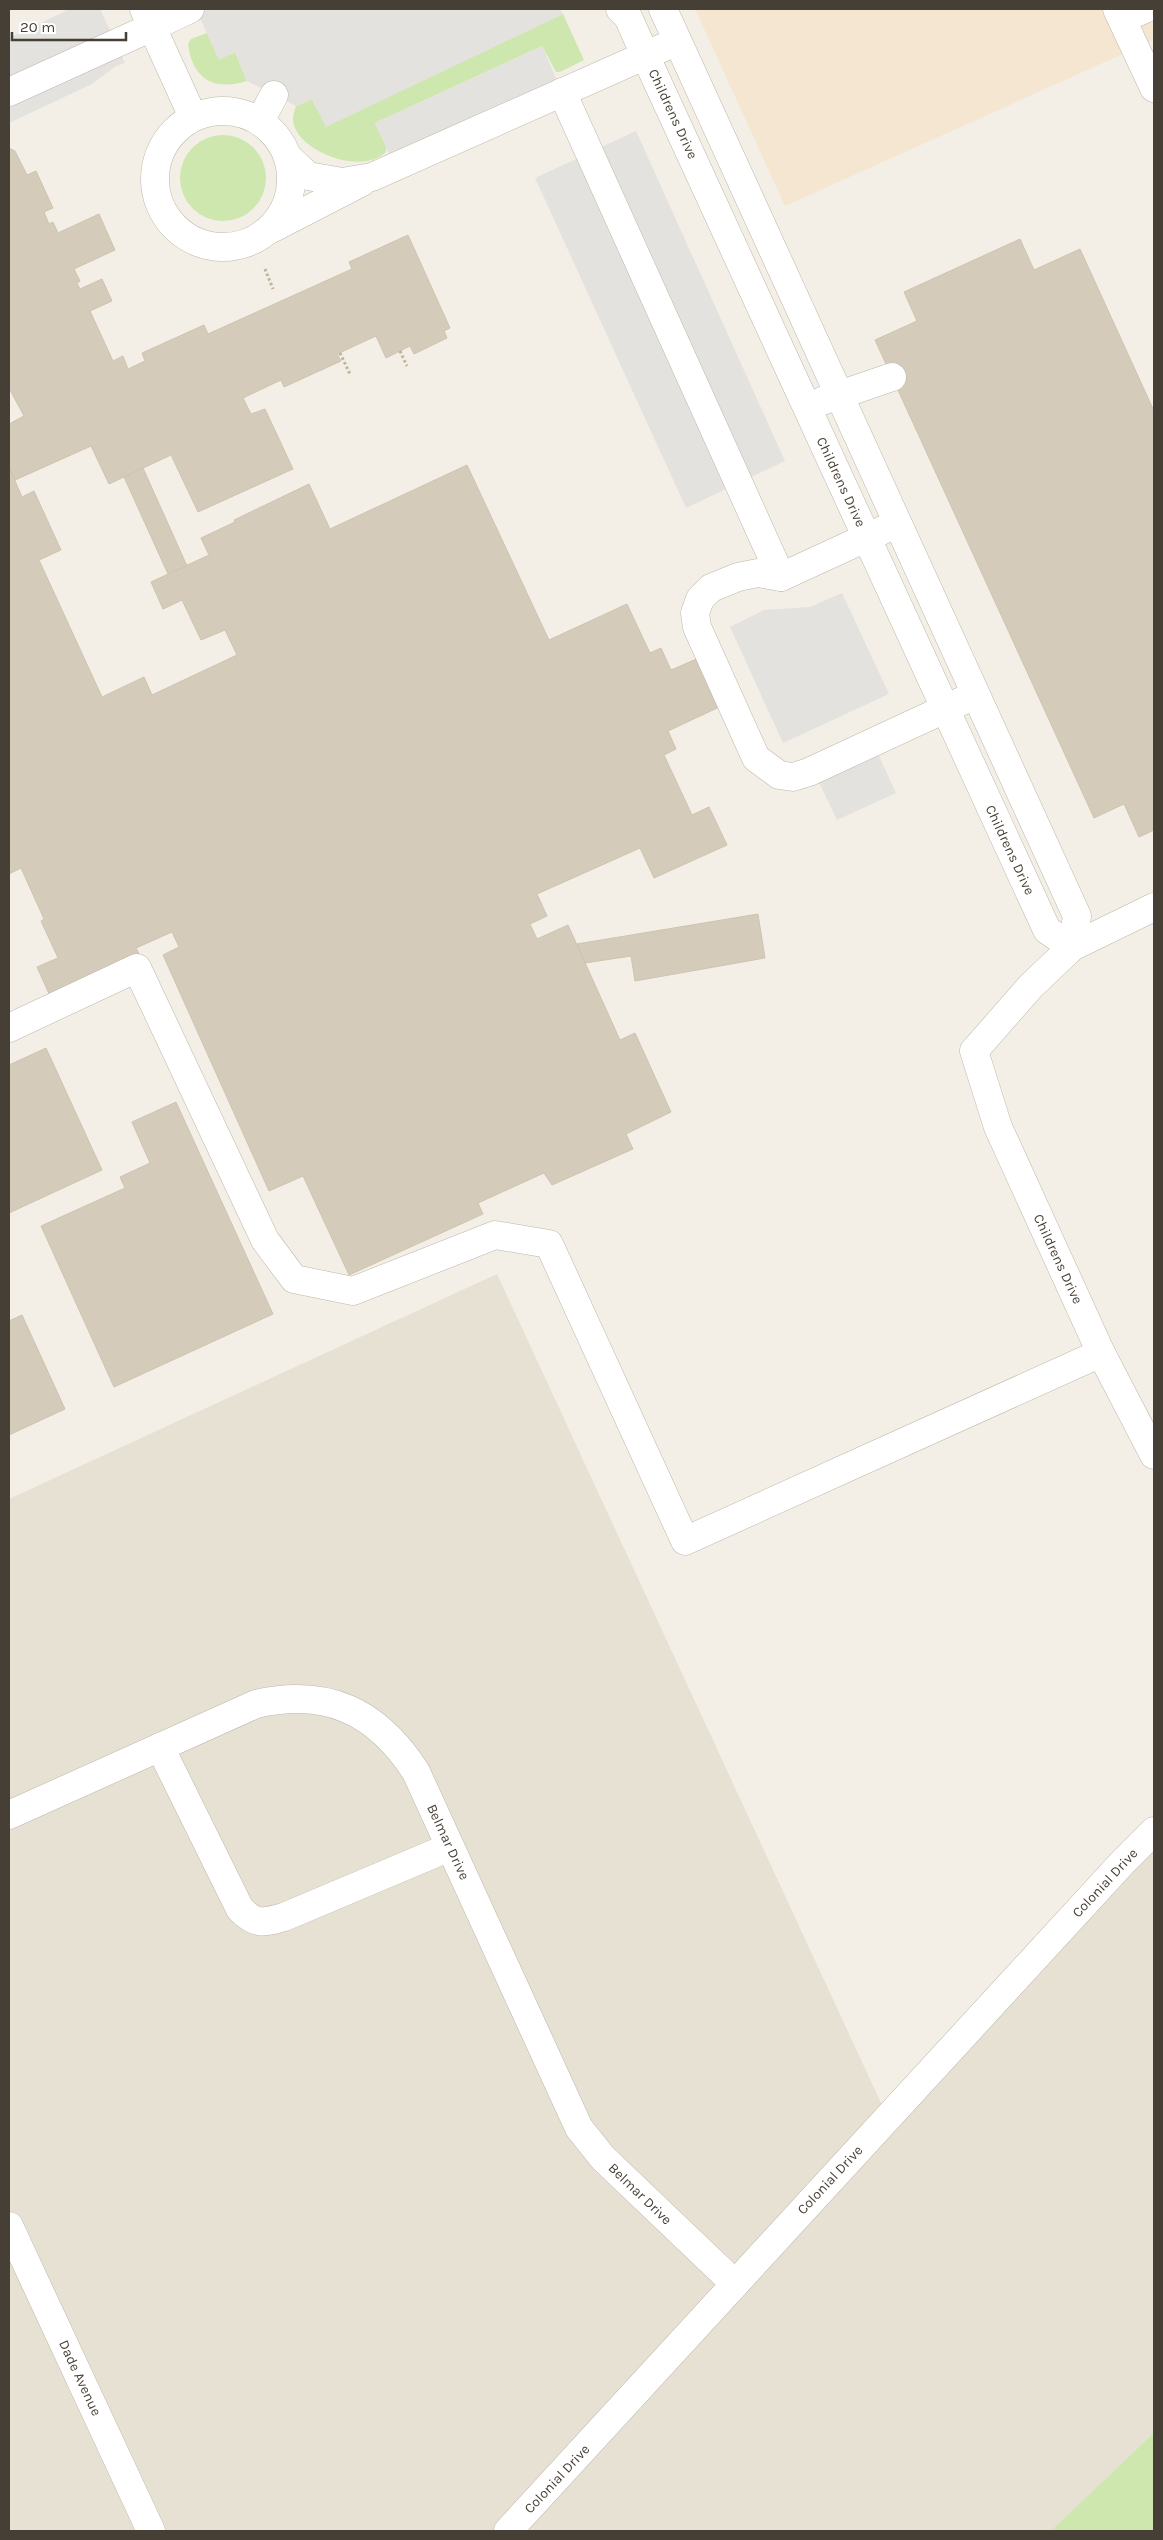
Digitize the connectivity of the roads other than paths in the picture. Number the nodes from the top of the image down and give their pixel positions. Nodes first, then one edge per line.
1 (190, 9) edge
2 (663, 9) edge
3 (625, 11) edge
4 (1128, 12) edge
5 (148, 18) edge
6 (678, 41) junction
7 (646, 55) junction
8 (1154, 88) edge
9 (9, 92) edge
10 (562, 92) junction
11 (274, 95) dead end
12 (193, 117) junction
13 (260, 121) junction
14 (289, 158) junction
15 (372, 177) junction
16 (270, 230) junction
17 (892, 377) dead end
18 (840, 395) junction
19 (806, 406) junction
20 (898, 522) junction
21 (866, 538) junction
22 (780, 577) junction
23 (976, 694) junction
24 (945, 709) junction
25 (1154, 907) edge
26 (1072, 947) junction
27 (9, 1028) edge
28 (1101, 1353) junction
29 (1154, 1455) edge
30 (160, 1747) junction
31 (9, 1815) edge
32 (1154, 1831) edge
33 (450, 1847) junction
34 (9, 2226) edge
35 (735, 2284) junction
36 (151, 2531) edge
37 (508, 2531) edge

1 - 5 street
2 - 6 street
3 - 7 street, Childrens Drive
4 - 8 street
5 - 9 street
5 - 12 street
6 - 7 street
6 - 18 street
7 - 10 street
7 - 19 street, Childrens Drive
10 - 15 street
10 - 22 street
11 - 13 street
12 - 13 street
12 - 16 street
13 - 14 street
14 - 15 street
14 - 16 street
15 - 16 street
17 - 18 street
18 - 19 street
18 - 20 street
19 - 21 street, Childrens Drive
20 - 21 street
20 - 23 street
21 - 22 street
21 - 24 street, Childrens Drive
22 - 24 street
23 - 24 street
23 - 26 street
24 - 26 street, Childrens Drive
25 - 26 street
26 - 28 street, Childrens Drive
27 - 28 street
28 - 29 street, Childrens Drive
30 - 31 street, Belmar Drive
30 - 33 street, Belmar Drive
30 - 33 street
32 - 35 street, Colonial Drive
33 - 35 street, Belmar Drive
34 - 36 street, Dade Avenue
35 - 37 street, Colonial Drive

